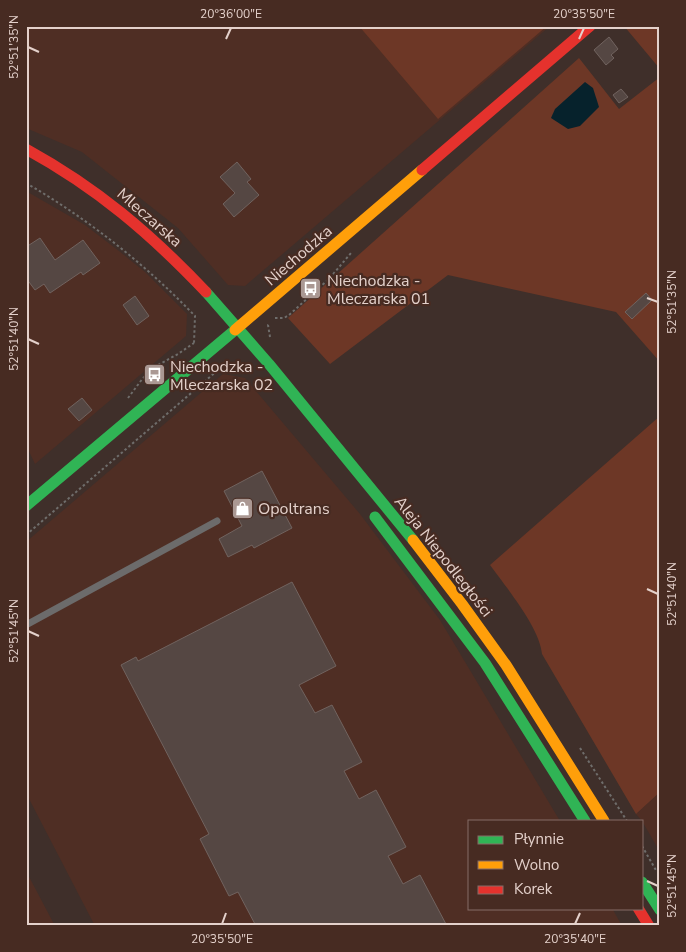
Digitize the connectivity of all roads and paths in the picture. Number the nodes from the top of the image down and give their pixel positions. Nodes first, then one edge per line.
1 (590, 26) edge
2 (26, 149) edge
3 (237, 327) junction
4 (218, 370) dead end
5 (26, 506) edge
6 (369, 509) dead end
7 (217, 521) dead end
8 (26, 535) edge
9 (26, 625) edge
10 (584, 820) edge
11 (603, 820) edge
12 (644, 849) edge
13 (660, 876) edge
14 (644, 885) edge
15 (639, 910) edge
16 (660, 910) edge
17 (648, 926) edge

1 - 3 main road, Niechodzka
2 - 3 main road, Mleczarska
3 - 5 main road, Niechodzka
3 - 11 main road, Aleja Niepodległości
4 - 8 path
6 - 10 main road, Aleja Niepodległości
7 - 9 lane
12 - 13 path
14 - 16 main road
15 - 17 main road

